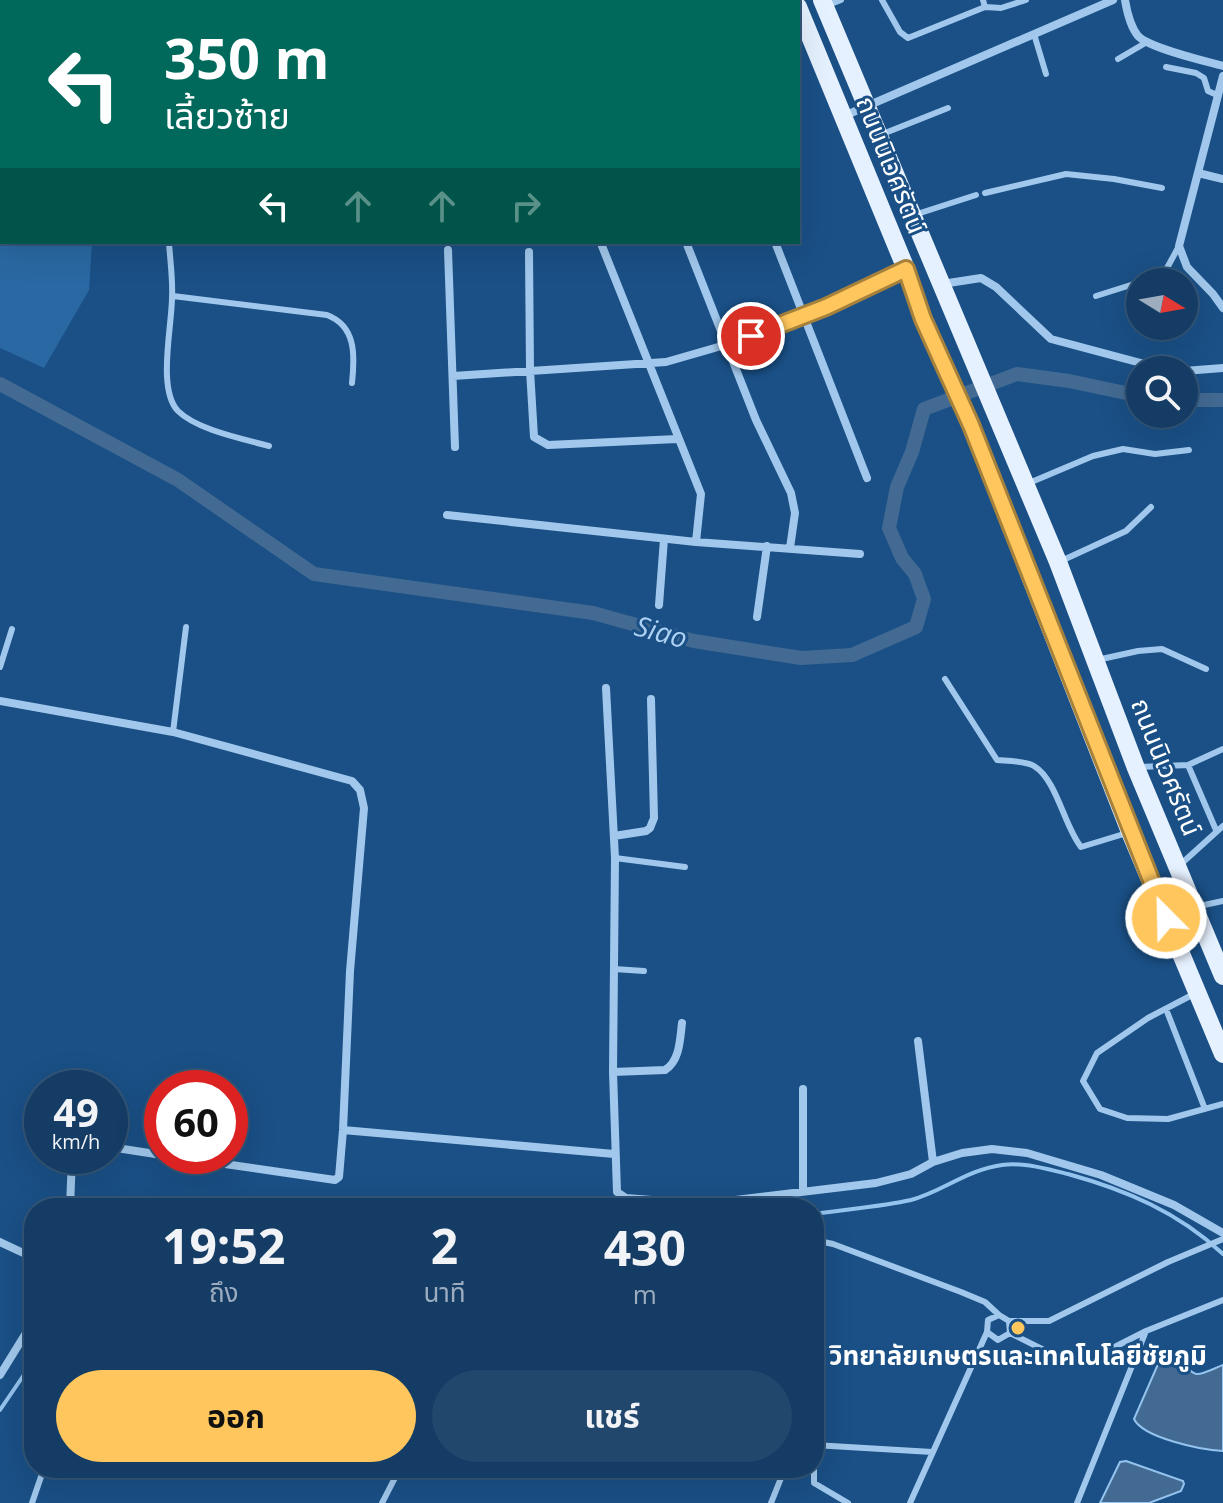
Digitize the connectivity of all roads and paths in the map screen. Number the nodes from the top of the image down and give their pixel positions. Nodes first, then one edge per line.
1 (882, 0) edge
2 (1026, 0) edge
3 (1113, 0) edge
4 (1125, 0) edge
5 (829, 2) edge
6 (984, 4) edge
7 (800, 14) edge
8 (1034, 34) junction
9 (1147, 42) junction
10 (1118, 59) dead end
11 (1223, 66) edge
12 (1166, 67) dead end
13 (1046, 74) dead end
14 (1223, 76) edge
15 (1217, 95) junction
16 (866, 105) junction
17 (948, 108) dead end
18 (844, 116) junction
19 (880, 135) junction
20 (1198, 173) junction
21 (1223, 179) edge
22 (1162, 188) dead end
23 (985, 193) dead end
24 (976, 195) dead end
25 (914, 215) junction
26 (169, 244) edge
27 (687, 244) edge
28 (776, 244) edge
29 (602, 246) dead end
30 (1179, 246) junction
31 (448, 250) dead end
32 (529, 252) dead end
33 (906, 269) junction
34 (941, 285) junction
35 (173, 296) junction
36 (1096, 296) dead end
37 (1223, 308) edge
38 (803, 317) junction
39 (725, 345) junction
40 (1126, 359) edge
41 (648, 364) junction
42 (1223, 368) edge
43 (530, 370) junction
44 (1198, 370) edge
45 (453, 376) junction
46 (352, 383) dead end
47 (677, 439) junction
48 (269, 446) dead end
49 (455, 447) dead end
50 (1189, 450) dead end
51 (867, 478) dead end
52 (1026, 484) junction
53 (1151, 507) dead end
54 (447, 515) dead end
55 (664, 539) junction
56 (696, 542) junction
57 (767, 546) junction
58 (790, 548) junction
59 (860, 554) dead end
60 (1058, 562) junction
61 (659, 605) dead end
62 (757, 617) dead end
63 (186, 627) dead end
64 (12, 629) dead end
65 (1097, 660) junction
66 (0, 667) edge
67 (1206, 669) dead end
68 (945, 679) dead end
69 (606, 688) dead end
70 (651, 699) dead end
71 (0, 701) edge
72 (173, 732) junction
73 (1223, 749) edge
74 (1188, 765) junction
75 (1136, 768) junction
76 (1220, 828) edge
77 (1130, 832) junction
78 (614, 836) junction
79 (615, 858) junction
80 (685, 867) dead end
81 (1178, 868) junction
82 (1223, 901) edge
83 (1195, 907) junction
84 (1166, 918) junction
85 (614, 969) junction
86 (644, 971) dead end
87 (1223, 976) edge
88 (1197, 993) junction
89 (1166, 1009) junction
90 (682, 1023) dead end
91 (918, 1041) dead end
92 (1223, 1054) edge
93 (613, 1072) junction
94 (803, 1089) dead end
95 (1223, 1104) edge
96 (1205, 1109) junction
97 (343, 1130) junction
98 (614, 1154) junction
99 (933, 1162) junction
100 (248, 1167) edge
101 (71, 1174) edge
102 (803, 1190) junction
103 (70, 1198) edge
104 (626, 1198) edge
105 (746, 1198) edge
106 (1223, 1236) edge
107 (0, 1242) edge
108 (824, 1242) edge
109 (24, 1253) edge
110 (1223, 1300) edge
111 (999, 1315) junction
112 (1009, 1321) junction
113 (1146, 1331) junction
114 (987, 1332) junction
115 (1010, 1333) junction
116 (24, 1336) edge
117 (0, 1375) edge
118 (824, 1445) edge
119 (932, 1452) junction
120 (41, 1478) edge
121 (395, 1478) edge
122 (781, 1478) edge
123 (814, 1478) edge
124 (32, 1503) edge
125 (382, 1503) edge
126 (771, 1503) edge
127 (848, 1503) edge
128 (910, 1503) edge
129 (1077, 1503) edge

1 - 6 lane
2 - 6 lane
3 - 8 street
4 - 9 street
5 - 16 main road, ถนนนิเวศรัตน์
7 - 18 main road, ถนนนิเวศรัตน์
8 - 13 lane
8 - 16 street
9 - 10 lane
9 - 11 street
12 - 15 lane
14 - 15 street
15 - 20 street
16 - 18 street
16 - 19 main road, ถนนนิเวศรัตน์
17 - 19 lane
18 - 33 main road, ถนนนิเวศรัตน์
19 - 25 main road, ถนนนิเวศรัตน์
20 - 21 street
20 - 30 street
22 - 23 lane
24 - 25 lane
25 - 34 main road, ถนนนิเวศรัตน์
26 - 35 lane
27 - 39 street
28 - 38 street
29 - 41 street
30 - 36 lane
30 - 37 street
31 - 45 street
32 - 43 street
33 - 38 street
33 - 77 main road, ถนนนิเวศรัตน์
34 - 40 street
34 - 52 main road, ถนนนิเวศรัตน์
35 - 46 lane
35 - 48 lane
38 - 39 street
38 - 51 street
39 - 41 street
39 - 58 street
41 - 43 street
41 - 47 street
42 - 44 street
43 - 45 street
43 - 47 street
45 - 49 street
47 - 56 street
50 - 52 lane
52 - 60 main road, ถนนนิเวศรัตน์
53 - 60 lane
54 - 55 street
55 - 56 street
55 - 61 street
56 - 57 street
57 - 58 street
57 - 62 street
58 - 59 street
60 - 65 main road, ถนนนิเวศรัตน์
63 - 72 lane
64 - 66 lane
65 - 67 lane
65 - 75 main road, ถนนนิเวศรัตน์
68 - 77 lane
69 - 78 street
70 - 78 street
71 - 72 street
72 - 97 street
73 - 74 lane
74 - 75 lane
74 - 76 lane
75 - 81 main road, ถนนนิเวศรัตน์
76 - 81 lane
77 - 84 main road, ถนนนิเวศรัตน์
78 - 79 street
79 - 80 lane
79 - 85 street
81 - 83 main road, ถนนนิเวศรัตน์
82 - 83 lane
83 - 84 lane
83 - 87 main road, ถนนนิเวศรัตน์
84 - 88 main road, ถนนนิเวศรัตน์
85 - 86 lane
85 - 93 street
88 - 89 lane
88 - 92 main road, ถนนนิเวศรัตน์
89 - 96 lane
89 - 96 lane
90 - 93 street
91 - 99 street
93 - 98 street
94 - 102 street
95 - 96 lane
97 - 98 street
97 - 100 street
98 - 104 street
99 - 102 street
99 - 106 street
101 - 103 street
102 - 105 street
106 - 112 lane
107 - 109 street
108 - 111 lane
110 - 113 lane
111 - 112 lane
111 - 114 lane
112 - 115 lane
113 - 115 lane
113 - 129 lane
114 - 115 lane
114 - 119 lane
116 - 117 street
118 - 119 lane
119 - 128 lane
120 - 124 lane
121 - 125 lane
122 - 126 lane
123 - 127 lane

